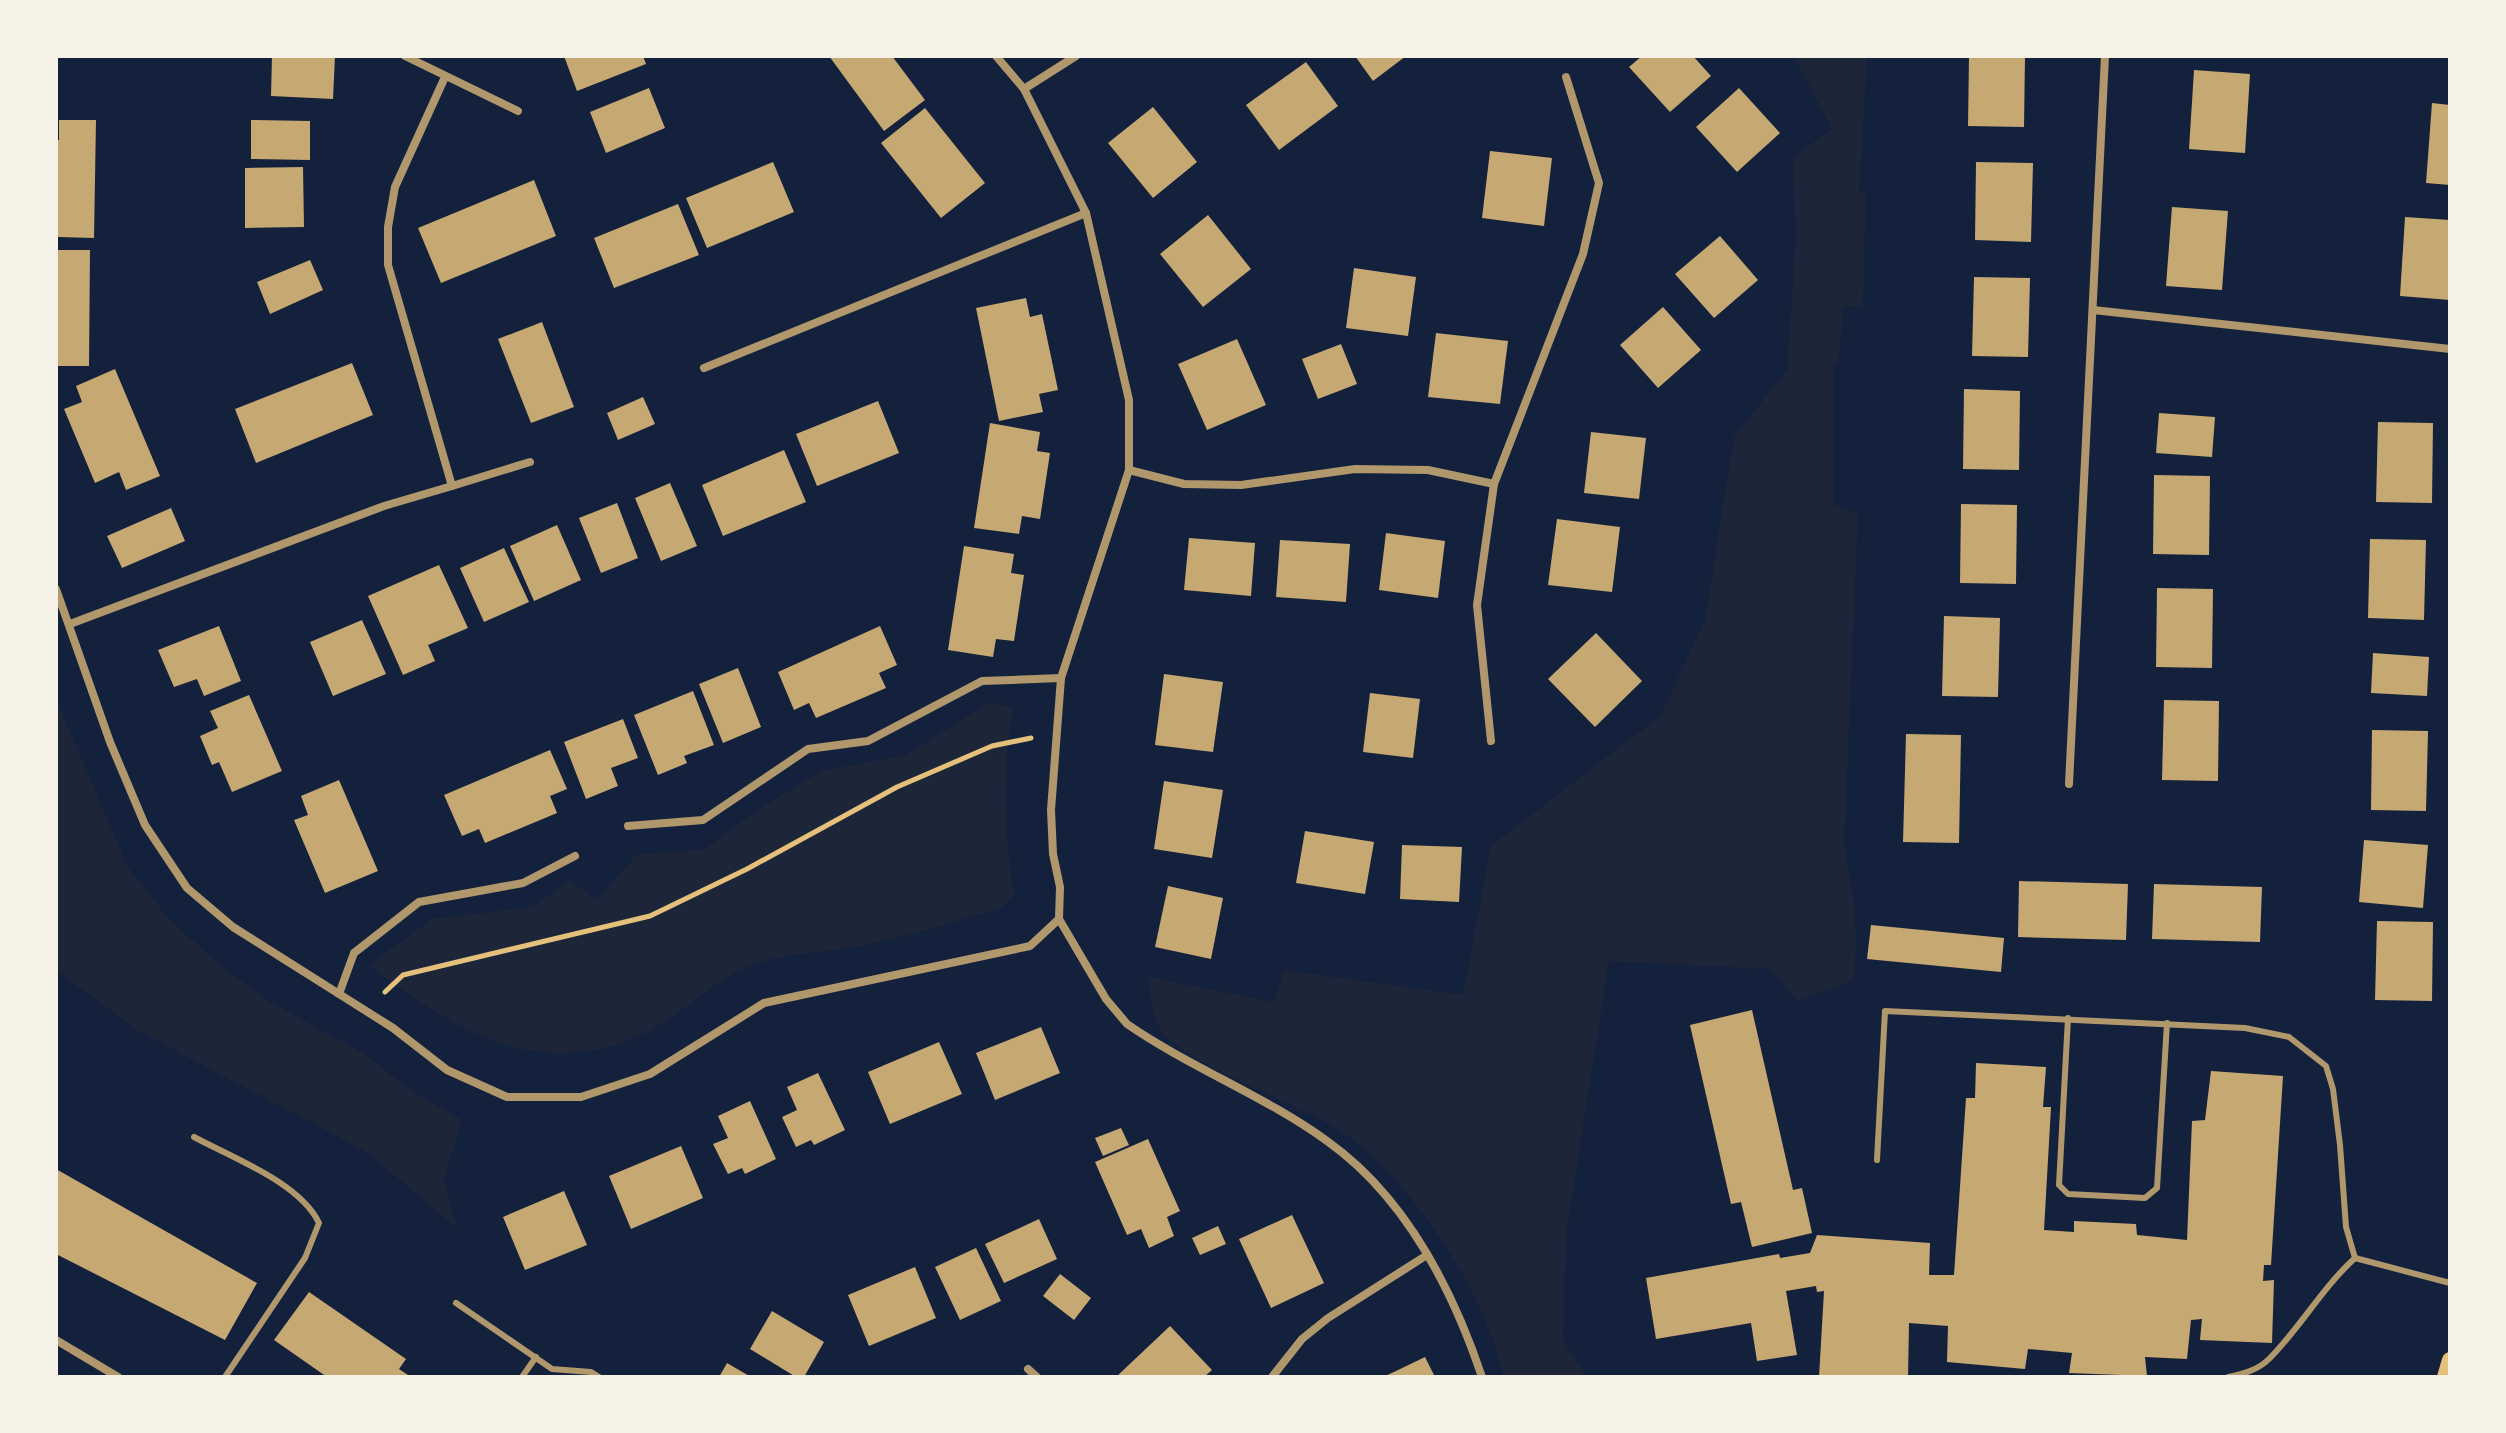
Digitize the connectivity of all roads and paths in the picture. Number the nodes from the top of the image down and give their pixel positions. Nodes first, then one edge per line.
1 (405, 56) edge
2 (996, 56) edge
3 (1076, 56) edge
4 (2105, 56) edge
5 (445, 77) junction
6 (1566, 77) dead end
7 (1024, 89) junction
8 (518, 111) dead end
9 (1086, 213) junction
10 (2093, 310) junction
11 (2450, 349) edge
12 (704, 368) dead end
13 (530, 462) dead end
14 (1129, 470) junction
15 (1494, 484) junction
16 (452, 486) junction
17 (56, 589) edge
18 (70, 624) junction
19 (1061, 678) junction
20 (1056, 737) junction
21 (1491, 741) dead end
22 (2069, 784) dead end
23 (628, 826) dead end
24 (575, 856) dead end
25 (1059, 919) junction
26 (339, 994) junction
27 (371, 1014) junction
28 (2068, 1018) junction
29 (2167, 1023) junction
30 (194, 1137) dead end
31 (1877, 1160) dead end
32 (1427, 1255) junction
33 (2355, 1258) junction
34 (2450, 1283) edge
35 (456, 1303) dead end
36 (56, 1340) edge
37 (536, 1357) junction
38 (2450, 1360) edge
39 (1028, 1369) dead end
40 (118, 1377) edge
41 (225, 1377) edge
42 (522, 1377) edge
43 (599, 1377) edge
44 (1037, 1377) edge
45 (1272, 1377) edge
46 (1482, 1377) edge
47 (2228, 1377) edge
48 (2445, 1377) edge

1 - 5 street
2 - 7 street
3 - 7 street
4 - 10 street
5 - 8 street
5 - 16 street
6 - 15 street
7 - 9 street
9 - 12 street
9 - 14 street
10 - 11 street
10 - 22 street
13 - 16 street
14 - 15 street
14 - 19 street
15 - 21 street
16 - 18 street
17 - 18 street
18 - 26 street
19 - 20 street
19 - 23 street
20 - 25 street
20 - 27 path
24 - 26 street
25 - 27 street
25 - 32 street
26 - 27 street
28 - 29 lane
28 - 29 lane
28 - 31 lane
29 - 33 lane
30 - 41 lane
32 - 45 street
32 - 46 street
33 - 34 lane
33 - 47 lane
35 - 37 lane
36 - 40 street
37 - 42 lane
37 - 43 lane
38 - 48 main road
39 - 44 street

